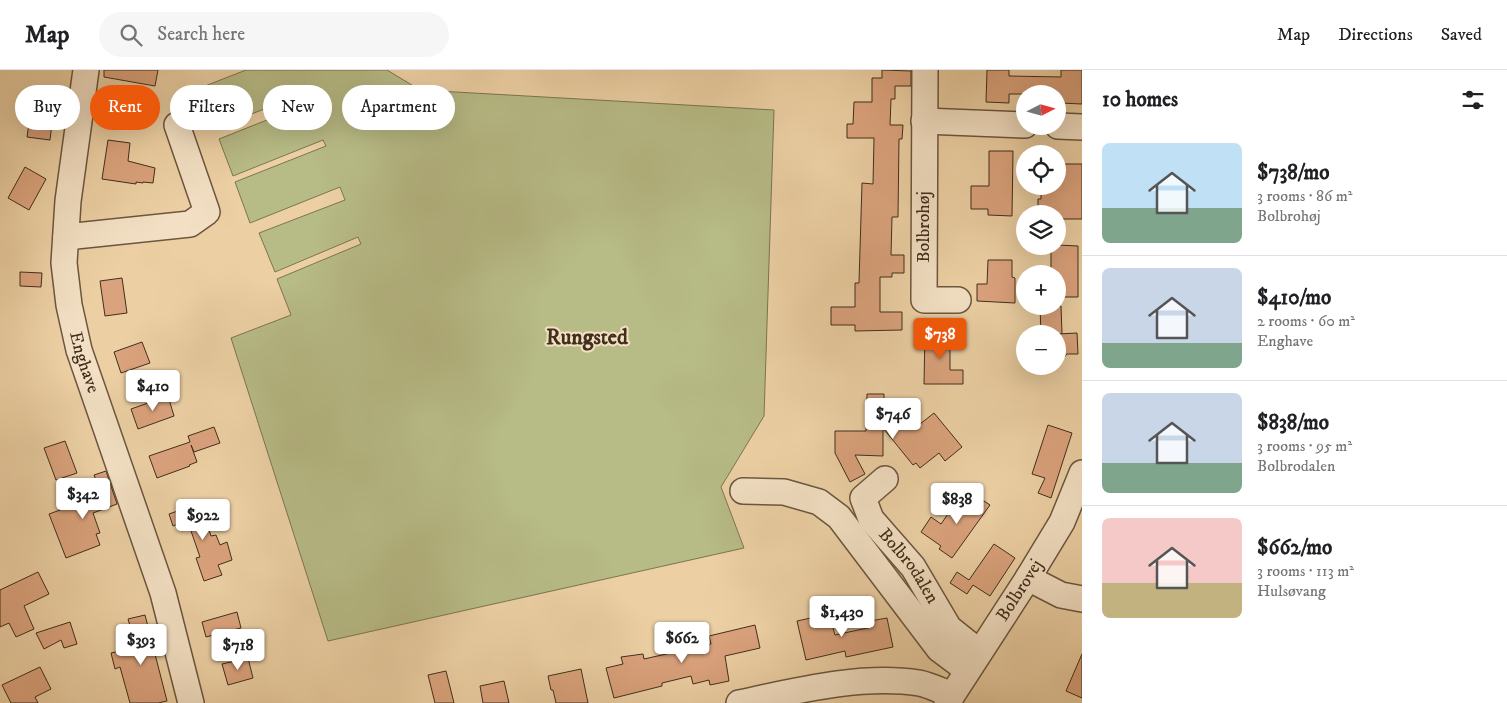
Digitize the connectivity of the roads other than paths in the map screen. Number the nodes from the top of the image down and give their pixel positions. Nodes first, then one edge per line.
1 (86, 70) edge
2 (925, 70) edge
3 (924, 121) junction
4 (1016, 125) edge
5 (1066, 126) edge
6 (1082, 127) edge
7 (179, 130) edge
8 (66, 238) junction
9 (958, 300) dead end
10 (1082, 472) edge
11 (885, 479) dead end
12 (743, 490) dead end
13 (1028, 578) junction
14 (1082, 599) edge
15 (973, 661) junction
16 (949, 699) edge
17 (191, 703) edge
18 (739, 703) edge

1 - 8 street, Enghave
2 - 3 street, Bolbrohøj
3 - 4 street
3 - 9 street, Bolbrohøj
5 - 6 street
7 - 8 street
8 - 17 street, Enghave
10 - 13 street, Bolbrovej
11 - 15 street, Bolbrodalen
12 - 15 street
13 - 14 street
13 - 15 street, Bolbrovej
15 - 16 street, Bolbrovej
16 - 18 street

